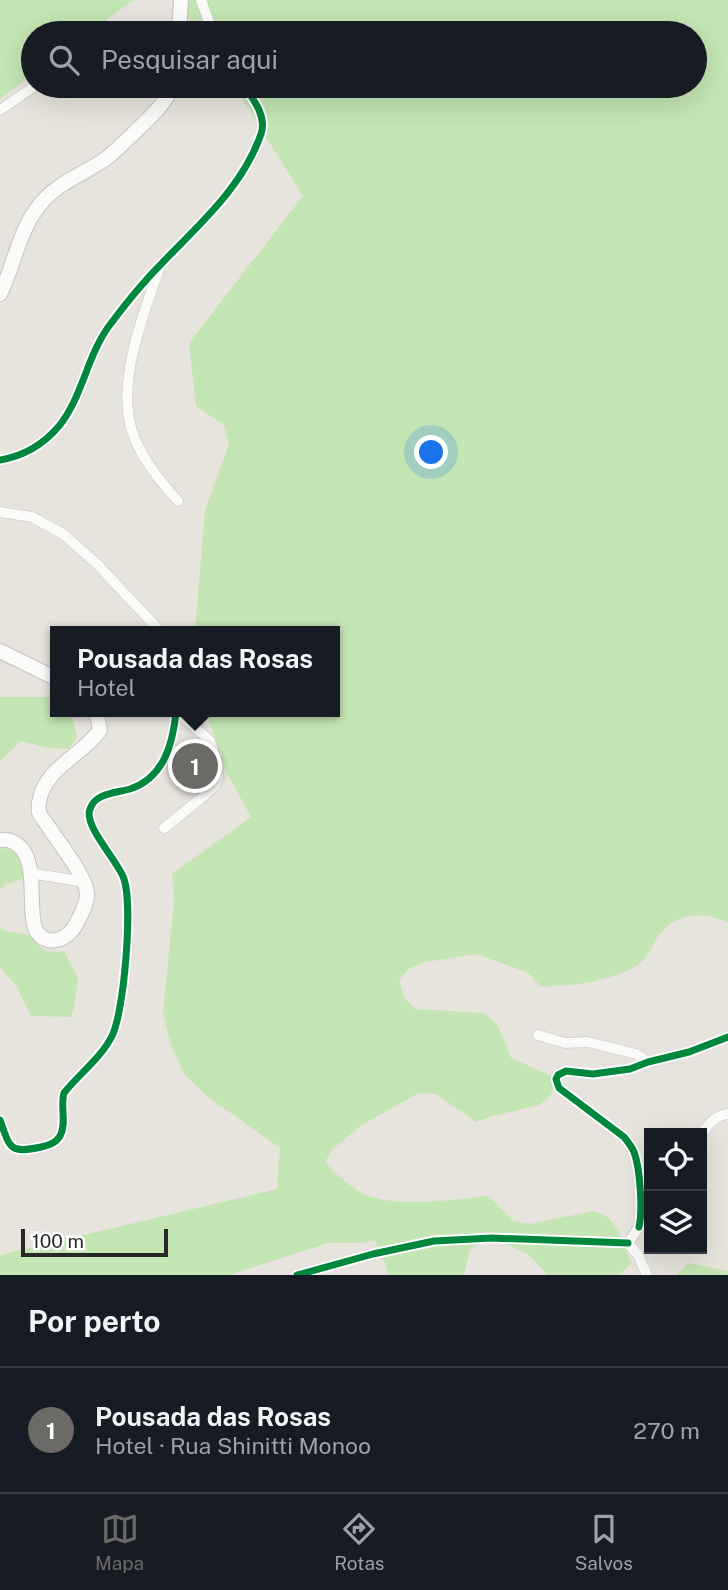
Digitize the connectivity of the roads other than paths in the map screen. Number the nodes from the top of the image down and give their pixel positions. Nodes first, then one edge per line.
1 (181, 0) edge
2 (201, 0) edge
3 (180, 21) edge
4 (208, 21) edge
5 (21, 96) edge
6 (166, 98) edge
7 (252, 98) edge
8 (0, 110) edge
9 (162, 262) junction
10 (0, 294) edge
11 (0, 460) edge
12 (178, 501) dead end
13 (0, 512) edge
14 (155, 626) edge
15 (0, 650) edge
16 (50, 675) edge
17 (97, 717) edge
18 (175, 717) edge
19 (182, 717) edge
20 (164, 828) dead end
21 (0, 840) edge
22 (30, 873) junction
23 (85, 882) junction
24 (538, 1035) dead end
25 (728, 1037) edge
26 (648, 1062) junction
27 (728, 1114) edge
28 (0, 1120) edge
29 (706, 1128) edge
30 (644, 1220) edge
31 (639, 1227) junction
32 (628, 1243) junction
33 (297, 1275) edge
34 (647, 1275) edge

1 - 3 street
2 - 4 street
5 - 8 street
6 - 10 street
7 - 9 street
9 - 11 street
9 - 12 street
13 - 14 street
15 - 16 street
17 - 23 street
18 - 28 street
19 - 20 street
21 - 22 street
22 - 23 street
22 - 23 street
24 - 26 street
25 - 26 street
26 - 31 street
27 - 29 street
30 - 31 street
31 - 32 street
32 - 33 street
32 - 34 street

